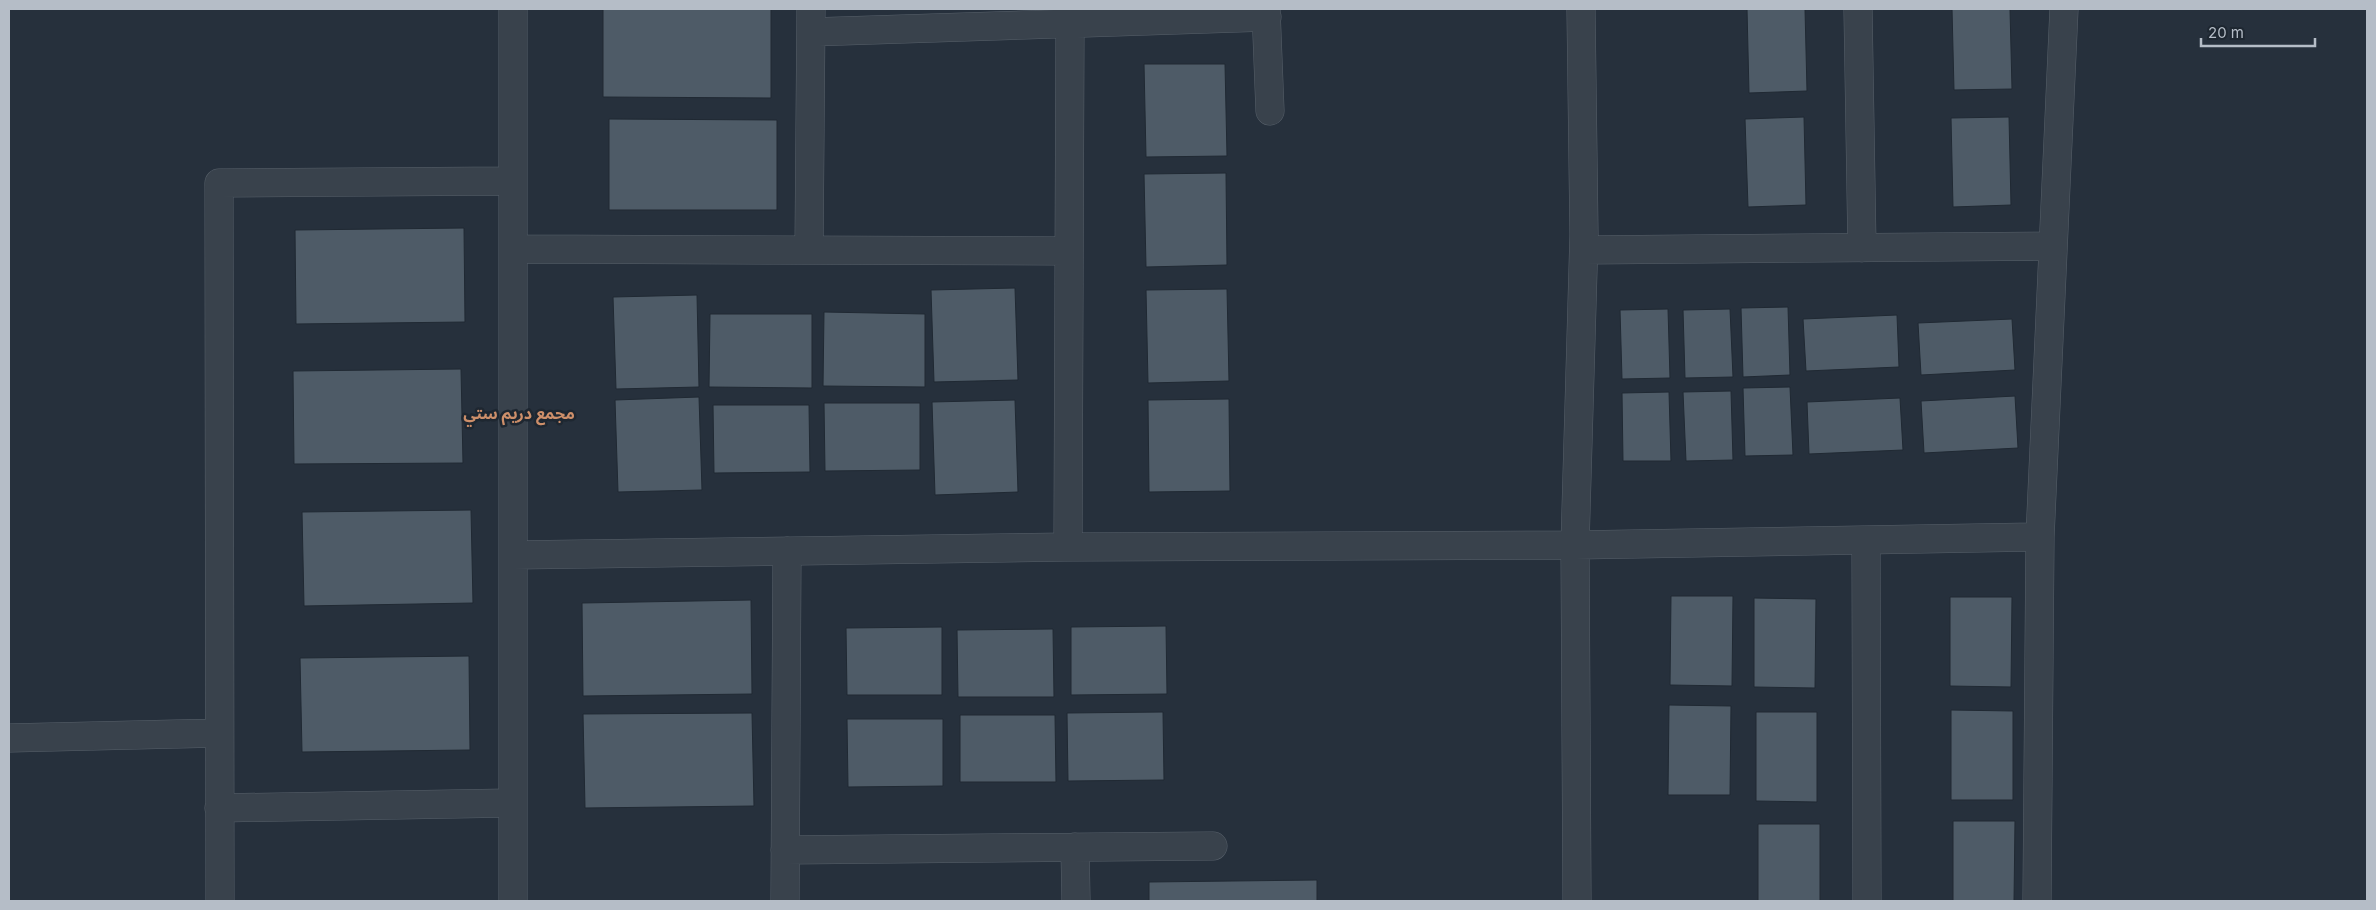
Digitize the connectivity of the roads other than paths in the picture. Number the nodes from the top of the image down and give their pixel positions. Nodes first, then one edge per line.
1 (513, 9) edge
2 (1581, 9) edge
3 (1858, 9) edge
4 (2064, 9) edge
5 (1267, 13) edge
6 (811, 20) edge
7 (1070, 24) junction
8 (1270, 110) dead end
9 (513, 182) junction
10 (2053, 246) junction
11 (1862, 248) junction
12 (513, 249) junction
13 (809, 250) junction
14 (1584, 250) junction
15 (1069, 252) junction
16 (2040, 537) junction
17 (1866, 540) junction
18 (1575, 545) junction
19 (1068, 547) junction
20 (788, 551) junction
21 (513, 555) junction
22 (218, 733) junction
23 (9, 738) edge
24 (513, 803) junction
25 (218, 808) junction
26 (1213, 846) dead end
27 (1076, 847) junction
28 (785, 850) junction
29 (220, 901) edge
30 (513, 901) edge
31 (785, 901) edge
32 (1076, 901) edge
33 (1577, 901) edge
34 (1867, 901) edge
35 (2037, 901) edge

1 - 9 street
2 - 14 street
3 - 11 street
4 - 10 street
5 - 7 street
5 - 8 street
6 - 7 street
6 - 13 street
7 - 15 street
9 - 12 street
9 - 22 street
10 - 11 street
10 - 16 street
11 - 14 street
12 - 13 street
12 - 21 street
13 - 15 street
14 - 18 street
15 - 19 street
16 - 17 street
16 - 35 street
17 - 18 street
17 - 34 street
18 - 19 street
18 - 33 street
19 - 20 street
20 - 21 street
20 - 28 street
21 - 24 street
22 - 23 street
22 - 25 street
24 - 25 street
24 - 30 street
25 - 29 street
26 - 27 street
27 - 28 street
27 - 32 street
28 - 31 street

